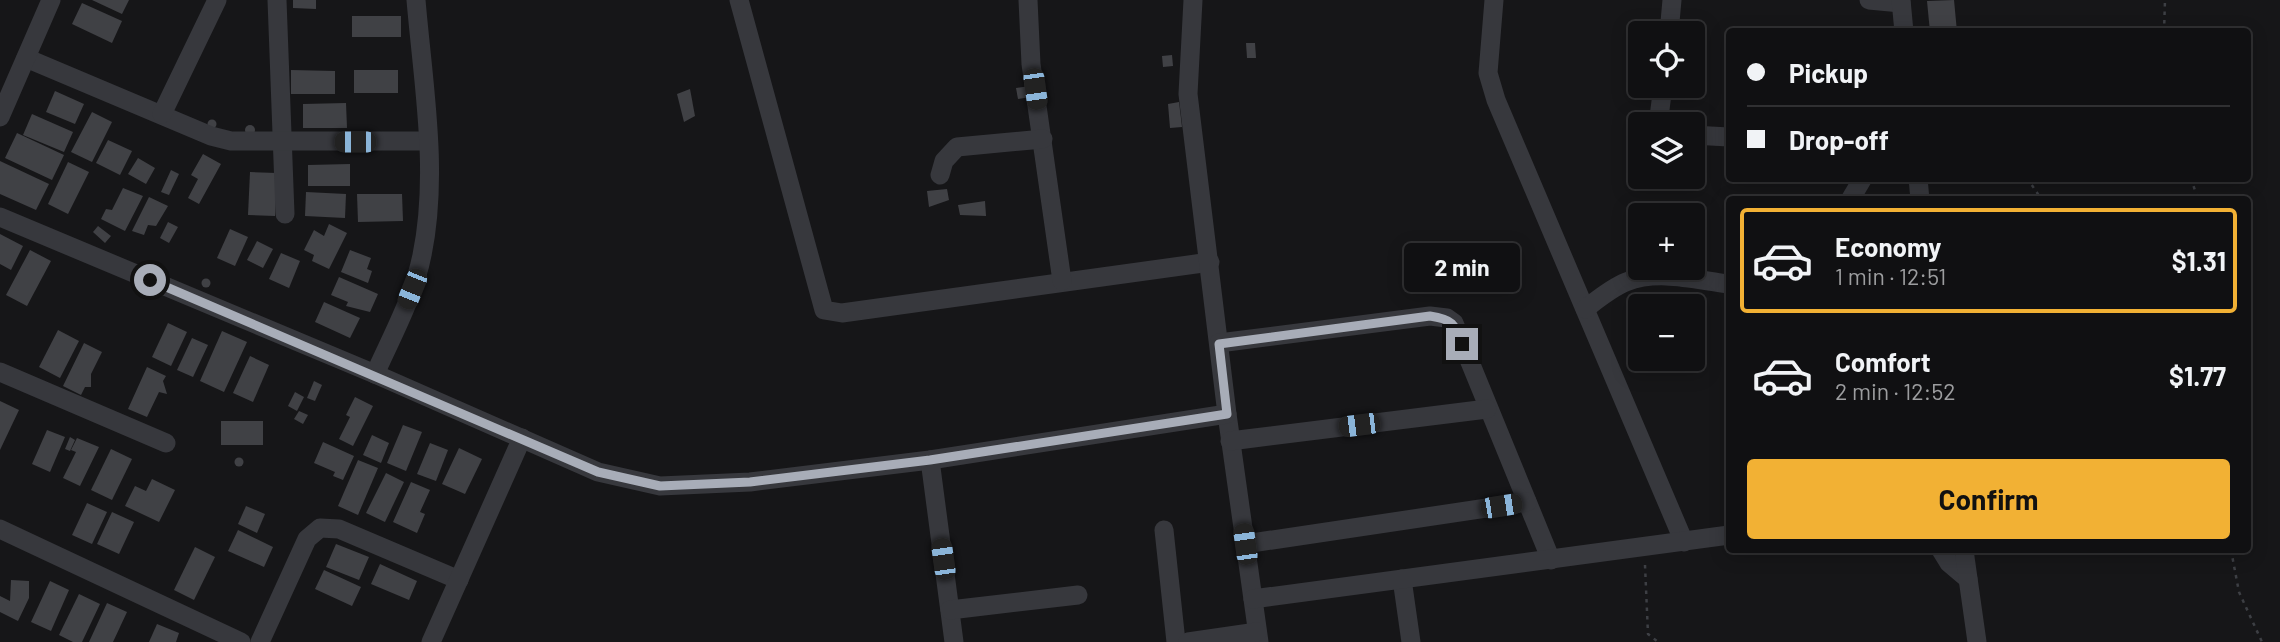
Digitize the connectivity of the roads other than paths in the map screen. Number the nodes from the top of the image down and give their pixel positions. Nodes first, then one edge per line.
1 (51, 0) edge
2 (217, 0) edge
3 (277, 0) edge
4 (416, 0) edge
5 (738, 0) edge
6 (1028, 0) edge
7 (1193, 0) edge
8 (1494, 0) edge
9 (1672, 0) edge
10 (1869, 0) edge
11 (1901, 1) edge
12 (1670, 21) edge
13 (1904, 28) edge
14 (26, 58) junction
15 (162, 114) junction
16 (0, 117) edge
17 (1705, 136) edge
18 (1726, 137) edge
19 (1042, 139) junction
20 (428, 141) junction
21 (283, 142) junction
22 (940, 176) dead end
23 (285, 214) dead end
24 (0, 217) edge
25 (1210, 262) junction
26 (1062, 281) junction
27 (1726, 284) edge
28 (1585, 309) junction
29 (1219, 344) junction
30 (0, 372) edge
31 (375, 374) junction
32 (1487, 408) junction
33 (1227, 414) junction
34 (522, 438) junction
35 (1230, 441) junction
36 (166, 443) dead end
37 (930, 460) junction
38 (1527, 502) junction
39 (0, 529) edge
40 (1164, 530) dead end
41 (1726, 535) edge
42 (1684, 542) junction
43 (1245, 544) junction
44 (1943, 553) edge
45 (1964, 553) edge
46 (1551, 560) junction
47 (1402, 579) junction
48 (1968, 579) junction
49 (459, 580) junction
50 (1078, 595) dead end
51 (1253, 599) junction
52 (950, 610) junction
53 (1258, 637) edge
54 (241, 642) edge
55 (260, 642) edge
56 (431, 642) edge
57 (954, 642) edge
58 (1176, 642) edge
59 (1188, 642) edge
60 (1411, 642) edge
61 (1977, 642) edge

1 - 14 street
2 - 15 street
3 - 21 street
4 - 20 street
5 - 26 street
6 - 19 street
7 - 25 street
8 - 28 street
9 - 12 street
10 - 11 street
11 - 13 street
14 - 15 street
14 - 16 street
15 - 21 street
17 - 18 street
19 - 22 street
19 - 26 street
20 - 21 street
20 - 31 street
21 - 23 street
24 - 31 street
25 - 26 street
25 - 29 street
27 - 28 street
28 - 42 street
29 - 32 street
29 - 33 street
30 - 36 street
31 - 34 street
32 - 35 street
32 - 38 street
33 - 35 street
33 - 37 street
34 - 37 street
34 - 49 street
35 - 43 street
37 - 52 street
38 - 43 street
38 - 46 street
39 - 54 street
40 - 58 street
41 - 42 street
42 - 46 street
43 - 51 street
44 - 48 street
45 - 48 street
46 - 47 street
47 - 51 street
47 - 60 street
48 - 61 street
49 - 55 street
49 - 56 street
50 - 52 street
51 - 53 street
52 - 57 street
53 - 59 street

